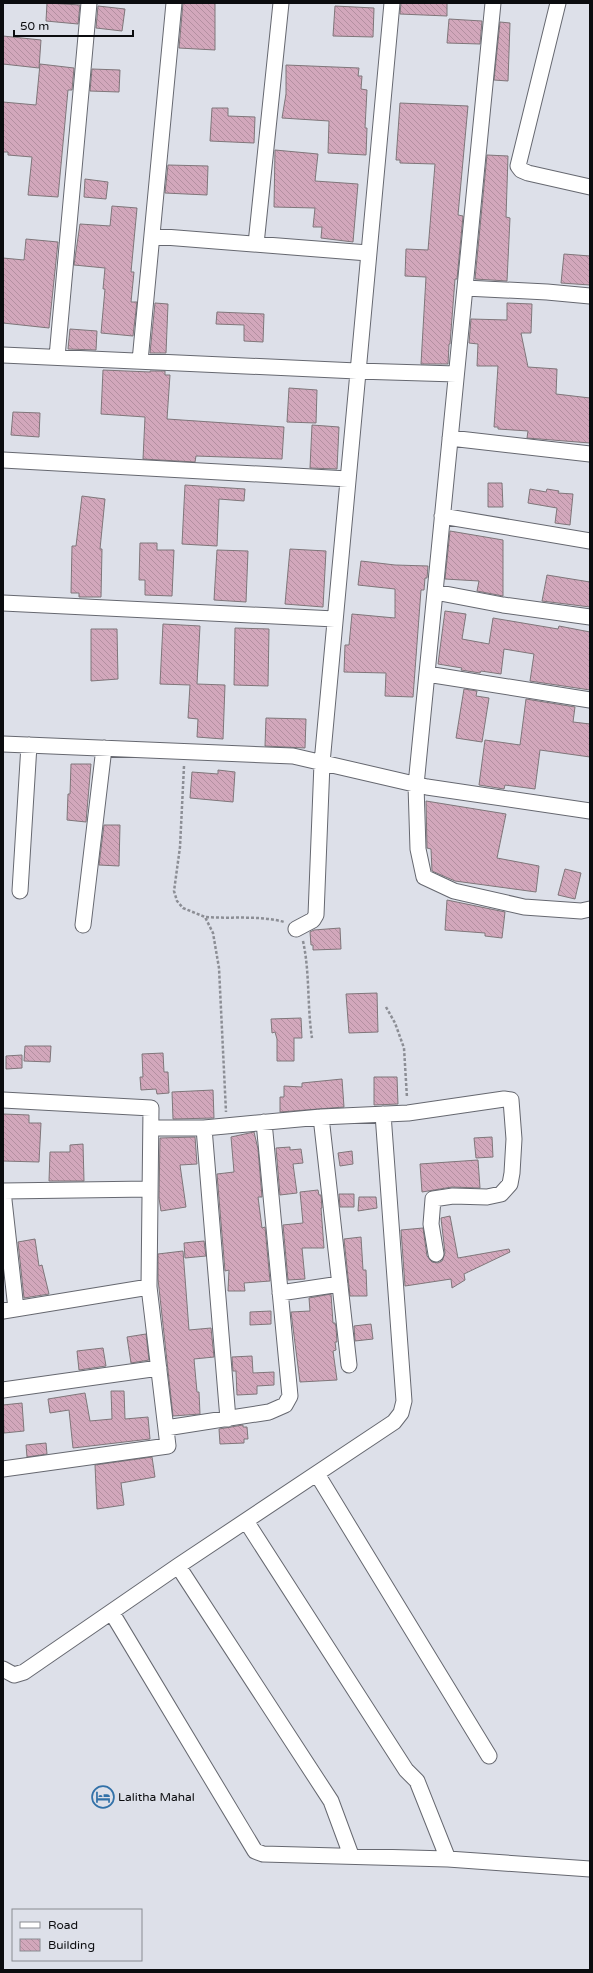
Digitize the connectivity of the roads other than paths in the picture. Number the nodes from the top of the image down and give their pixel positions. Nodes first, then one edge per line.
1 (89, 3) edge
2 (174, 3) edge
3 (281, 3) edge
4 (392, 3) edge
5 (493, 3) edge
6 (558, 3) edge
7 (590, 187) edge
8 (152, 236) junction
9 (256, 244) junction
10 (368, 253) junction
11 (465, 288) junction
12 (590, 296) edge
13 (3, 355) edge
14 (57, 357) junction
15 (140, 361) junction
16 (357, 371) junction
17 (456, 374) junction
18 (450, 438) junction
19 (590, 454) edge
20 (3, 460) edge
21 (348, 479) junction
22 (442, 516) junction
23 (590, 541) edge
24 (435, 592) junction
25 (3, 603) edge
26 (590, 617) edge
27 (335, 619) junction
28 (427, 674) junction
29 (590, 700) edge
30 (3, 744) edge
31 (28, 745) junction
32 (104, 748) junction
33 (322, 763) junction
34 (416, 785) junction
35 (590, 812) edge
36 (20, 891) dead end
37 (590, 909) edge
38 (82, 925) dead end
39 (296, 928) road end
40 (3, 1100) edge
41 (383, 1114) junction
42 (321, 1117) junction
43 (264, 1122) junction
44 (151, 1128) junction
45 (204, 1128) junction
46 (150, 1189) junction
47 (436, 1254) dead end
48 (340, 1284) junction
49 (149, 1287) junction
50 (280, 1293) junction
51 (10, 1310) edge
52 (349, 1365) dead end
53 (159, 1368) junction
54 (3, 1390) edge
55 (228, 1419) junction
56 (166, 1428) junction
57 (3, 1469) edge
58 (318, 1474) junction
59 (246, 1521) junction
60 (178, 1566) junction
61 (112, 1613) junction
62 (3, 1669) edge
63 (489, 1756) dead end
64 (351, 1855) junction
65 (448, 1859) junction
66 (590, 1869) edge

1 - 14 street
2 - 8 street
3 - 9 street
4 - 10 street
5 - 11 street
6 - 7 street
8 - 9 street
8 - 15 street
9 - 10 street
10 - 16 street
11 - 12 street
11 - 17 street
13 - 14 street
14 - 15 street
15 - 16 street
16 - 17 street
16 - 21 street
17 - 18 street
18 - 19 street
18 - 22 street
20 - 21 street
21 - 27 street
22 - 23 street
22 - 24 street
24 - 26 street
24 - 28 street
25 - 27 street
27 - 33 street
28 - 29 street
28 - 34 street
30 - 31 street
31 - 32 street
31 - 36 street
32 - 33 street
32 - 38 street
33 - 34 street
33 - 39 street
34 - 35 street
34 - 37 street
40 - 44 street
41 - 42 street
41 - 47 street
41 - 58 street
42 - 43 street
42 - 48 street
43 - 45 street
43 - 50 street
44 - 45 street
44 - 46 street
45 - 55 street
46 - 49 street
46 - 51 street
48 - 50 street
48 - 52 street
49 - 51 street
49 - 53 street
50 - 55 street
53 - 54 street
53 - 56 street
55 - 56 street
56 - 57 street
58 - 59 street
58 - 63 street
59 - 60 street
59 - 65 street
60 - 61 street
60 - 64 street
61 - 62 street
61 - 64 street
64 - 65 street
65 - 66 street

